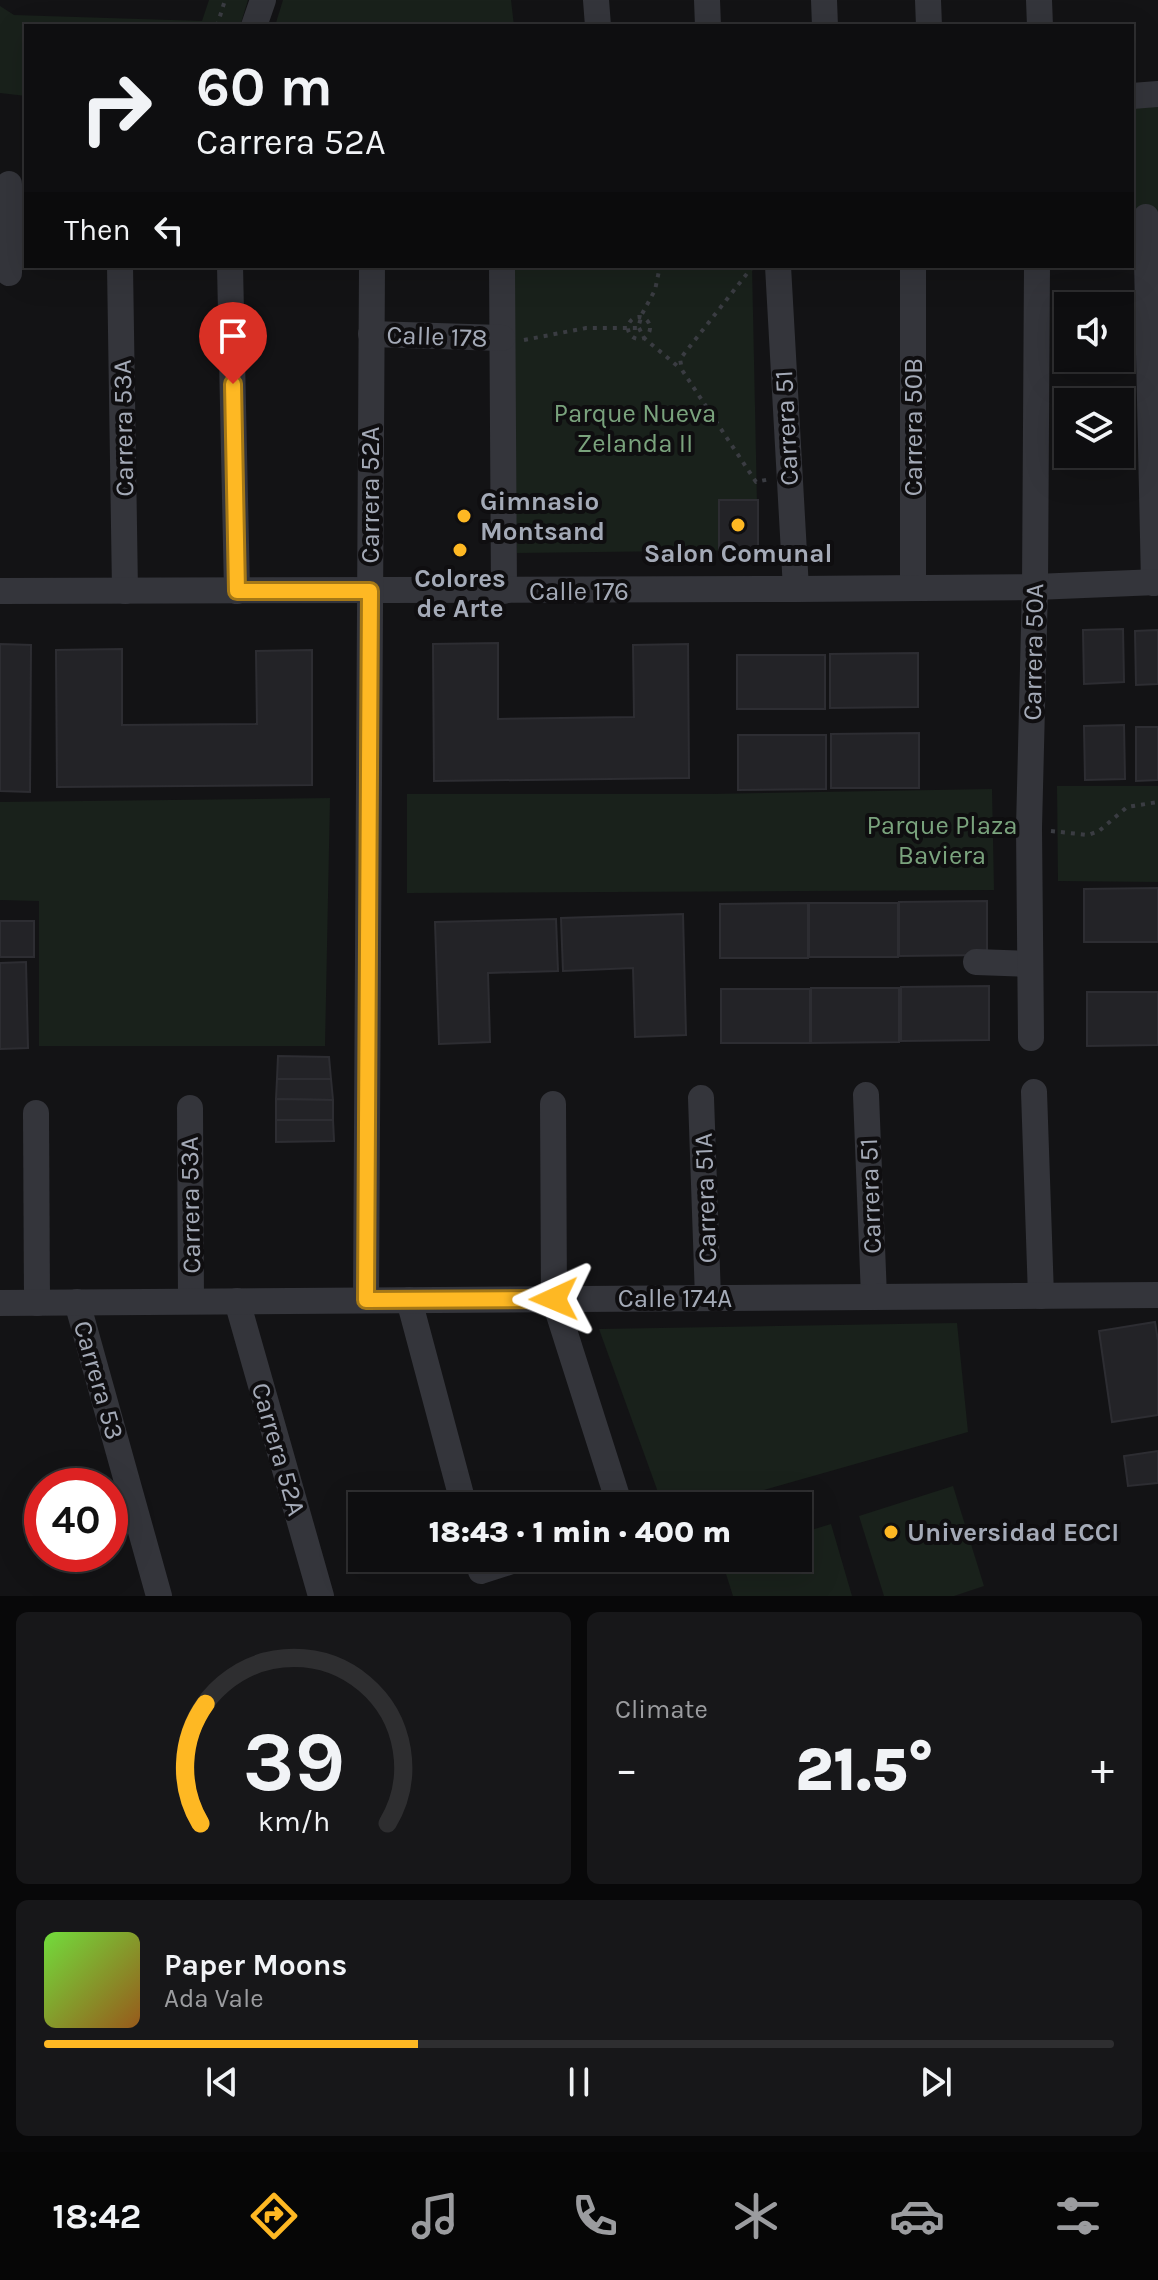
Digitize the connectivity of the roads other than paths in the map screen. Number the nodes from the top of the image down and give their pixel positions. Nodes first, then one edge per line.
1 (263, 0) edge
2 (596, 0) edge
3 (707, 0) edge
4 (824, 0) edge
5 (928, 0) edge
6 (1039, 0) edge
7 (255, 24) edge
8 (598, 24) edge
9 (708, 24) edge
10 (825, 24) edge
11 (929, 24) edge
12 (1040, 24) edge
13 (1158, 94) edge
14 (1134, 96) edge
15 (12, 184) edge
16 (1145, 217) edge
17 (120, 268) edge
18 (230, 268) edge
19 (372, 268) edge
20 (502, 268) edge
21 (778, 268) edge
22 (913, 268) edge
23 (1037, 268) edge
24 (9, 273) dead end
25 (1153, 277) edge
26 (371, 334) junction
27 (502, 341) junction
28 (1156, 582) edge
29 (1035, 587) junction
30 (913, 588) junction
31 (796, 589) junction
32 (0, 591) edge
33 (125, 591) junction
34 (237, 591) junction
35 (370, 591) junction
36 (504, 591) junction
37 (976, 962) dead end
38 (1030, 964) junction
39 (1031, 1038) dead end
40 (1034, 1092) dead end
41 (866, 1095) dead end
42 (701, 1098) dead end
43 (553, 1104) dead end
44 (190, 1108) dead end
45 (36, 1113) dead end
46 (1158, 1295) edge
47 (1041, 1296) junction
48 (874, 1297) junction
49 (708, 1298) junction
50 (554, 1299) junction
51 (366, 1300) junction
52 (409, 1300) junction
53 (191, 1301) junction
54 (237, 1301) junction
55 (77, 1302) junction
56 (0, 1303) edge
57 (37, 1303) junction
58 (460, 1492) edge
59 (616, 1492) edge
60 (159, 1596) edge
61 (321, 1596) edge

1 - 7 street
2 - 8 street
3 - 9 street
4 - 10 street
5 - 11 street
6 - 12 street
13 - 14 street
15 - 24 street
16 - 25 street
17 - 33 street, Carrera 53A
18 - 34 street
19 - 26 street, Carrera 52A
20 - 27 street
21 - 31 street, Carrera 51
22 - 30 street, Carrera 50B
23 - 29 street, Carrera 50A
25 - 28 street
26 - 27 street, Calle 178
26 - 35 street, Carrera 52A
27 - 36 street
28 - 29 street, Calle 176
29 - 30 street, Calle 176
29 - 38 street, Carrera 50A
30 - 31 street, Calle 176
31 - 36 street, Calle 176
32 - 33 street, Calle 176
33 - 34 street, Calle 176
34 - 35 street, Calle 176
35 - 36 street, Calle 176
35 - 51 street, Carrera 52A
37 - 38 street
38 - 39 street, Carrera 50A
40 - 47 street
41 - 48 street, Carrera 51
42 - 49 street, Carrera 51A
43 - 50 street
44 - 53 street, Carrera 53A
45 - 57 street, Carrera 53
46 - 47 street, Calle 174A
47 - 48 street, Calle 174A
48 - 49 street, Calle 174A
49 - 50 street, Calle 174A
50 - 52 street, Calle 174A
50 - 59 street
51 - 52 street, Calle 174A
51 - 54 street, Calle 174A
52 - 58 street
53 - 54 street, Calle 174A
53 - 55 street, Calle 174A
54 - 61 street, Carrera 52A
55 - 57 street, Calle 174A
55 - 60 street, Carrera 53
56 - 57 street, Calle 174A

